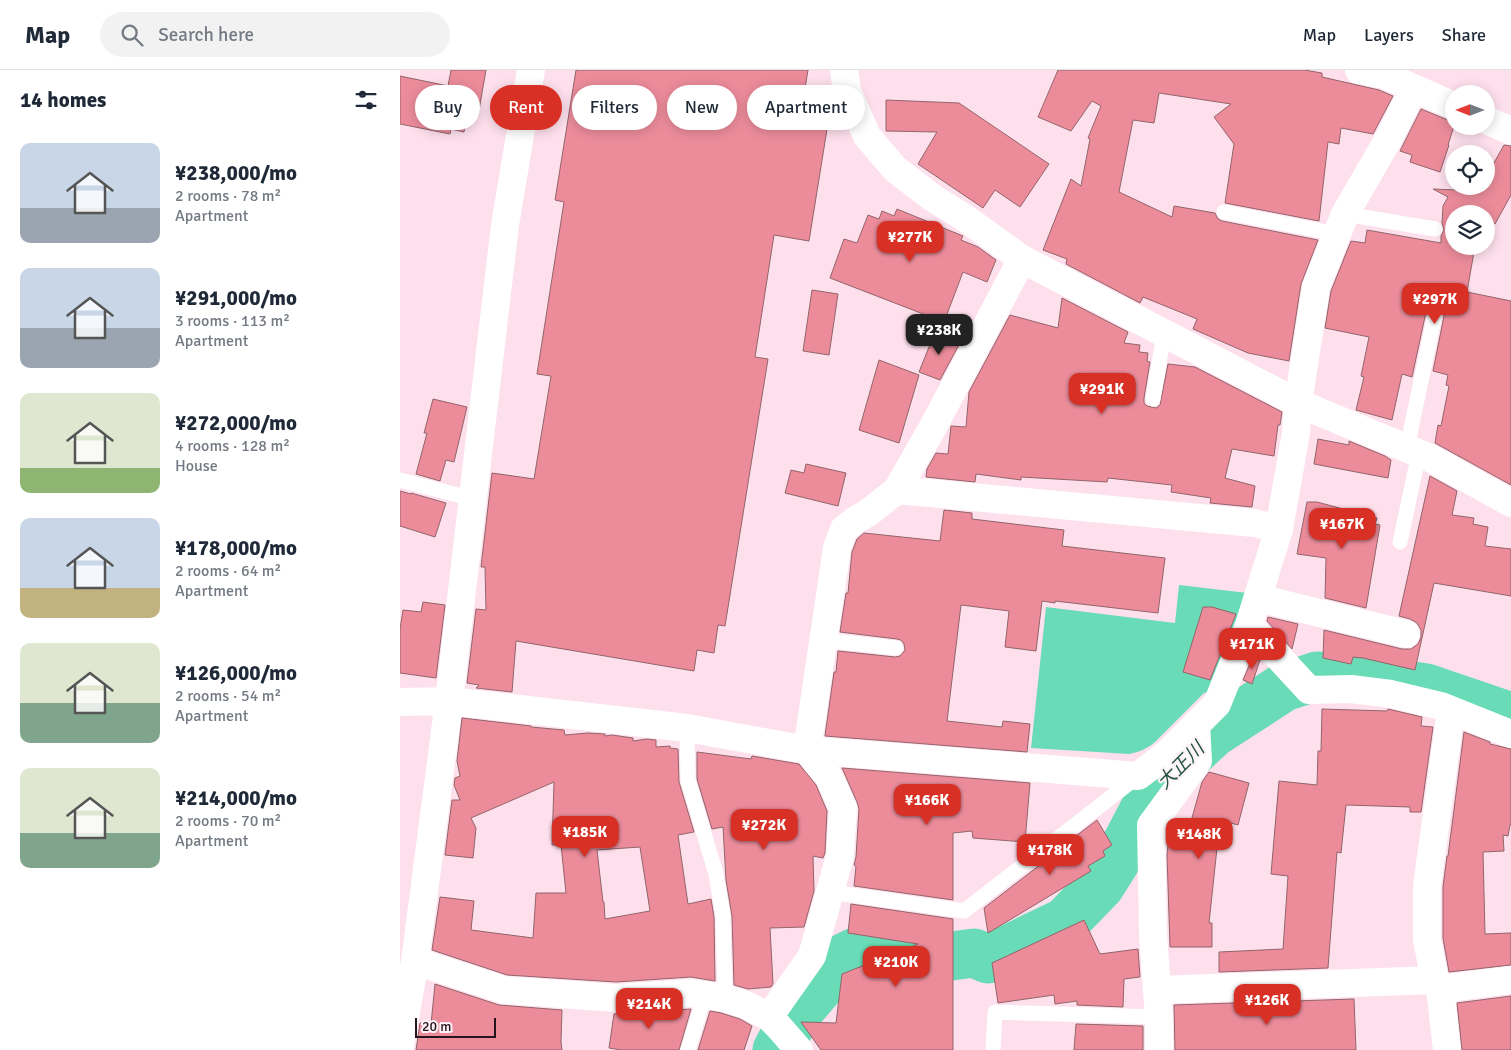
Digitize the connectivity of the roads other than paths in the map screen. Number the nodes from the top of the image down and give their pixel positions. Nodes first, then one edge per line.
1 (531, 70) edge
2 (844, 70) edge
3 (1376, 72) edge
4 (1414, 88) junction
5 (1445, 102) edge
6 (1495, 124) edge
7 (1511, 131) edge
8 (1224, 212) dead end
9 (1341, 224) junction
10 (1435, 229) dead end
11 (1022, 259) junction
12 (1435, 314) dead end
13 (1164, 333) junction
14 (1153, 398) dead end
15 (1298, 403) junction
16 (1413, 451) junction
17 (400, 480) edge
18 (897, 490) junction
19 (473, 499) junction
20 (1511, 503) edge
21 (1278, 529) junction
22 (1400, 542) dead end
23 (1258, 598) junction
24 (1249, 624) junction
25 (1406, 634) dead end
26 (823, 640) junction
27 (896, 648) dead end
28 (449, 701) junction
29 (400, 702) edge
30 (1451, 710) junction
31 (687, 728) junction
32 (1511, 734) edge
33 (1197, 740) junction
34 (807, 750) junction
35 (1138, 776) junction
36 (830, 892) junction
37 (415, 960) junction
38 (1511, 980) edge
39 (1438, 985) junction
40 (1157, 990) junction
41 (715, 996) junction
42 (1160, 1017) junction
43 (774, 1021) junction
44 (400, 1046) edge
45 (797, 1048) edge
46 (688, 1050) edge
47 (993, 1050) edge
48 (1159, 1050) edge
49 (1447, 1050) edge

1 - 19 street
2 - 11 street
3 - 4 street
4 - 5 street
4 - 9 street
6 - 7 street
8 - 9 lane
9 - 10 lane
9 - 15 street
11 - 13 street
11 - 18 street
12 - 16 lane
13 - 14 lane
13 - 15 street
15 - 16 street
15 - 21 street
16 - 20 street
16 - 22 lane
17 - 19 lane
18 - 21 street
18 - 26 street
19 - 28 street
21 - 23 street
23 - 24 street
23 - 25 street
24 - 30 street
24 - 33 street
26 - 27 lane
26 - 34 street
28 - 29 street
28 - 31 street
28 - 37 street
30 - 32 street
30 - 39 street
31 - 34 street
31 - 41 lane
33 - 35 street
33 - 40 street
34 - 35 street
34 - 36 street
35 - 36 lane
36 - 43 street
37 - 41 street
37 - 44 street
38 - 39 street
39 - 40 street
39 - 49 street
40 - 42 street
41 - 43 street
41 - 46 lane
42 - 47 lane
42 - 48 street
43 - 45 street

